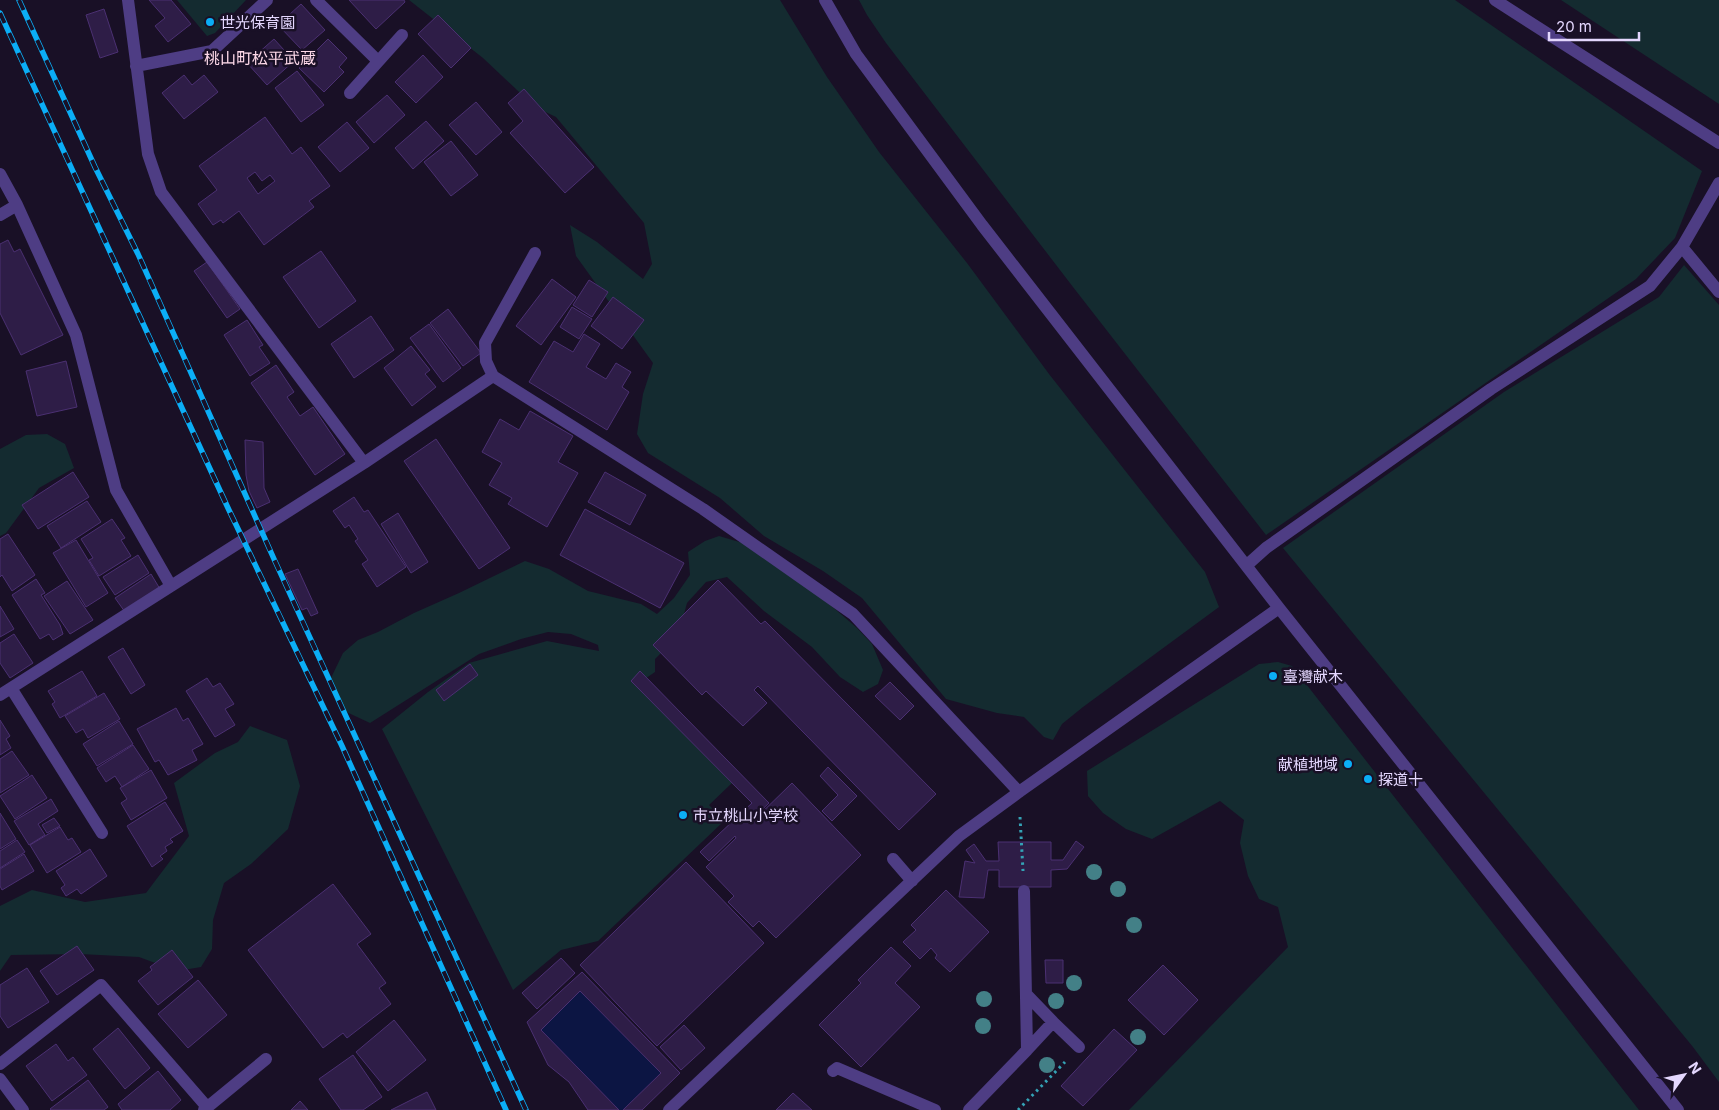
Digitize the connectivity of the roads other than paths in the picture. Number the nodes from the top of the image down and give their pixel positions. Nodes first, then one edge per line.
1 (128, 0) edge
2 (267, 0) edge
3 (316, 0) edge
4 (825, 0) edge
5 (1495, 0) edge
6 (402, 34) dead end
7 (378, 61) junction
8 (136, 66) junction
9 (350, 93) dead end
10 (1719, 143) edge
11 (0, 174) edge
12 (1719, 183) edge
13 (17, 205) junction
14 (0, 215) edge
15 (1682, 247) junction
16 (535, 254) dead end
17 (1719, 292) edge
18 (493, 376) junction
19 (364, 463) junction
20 (1247, 565) junction
21 (171, 586) junction
22 (1279, 608) junction
23 (11, 688) junction
24 (0, 695) edge
25 (1019, 792) junction
26 (102, 833) dead end
27 (893, 859) dead end
28 (912, 881) junction
29 (1024, 892) road end
30 (1026, 994) junction
31 (1054, 1022) junction
32 (1079, 1047) road end
33 (1027, 1050) junction
34 (266, 1059) dead end
35 (0, 1064) edge
36 (832, 1071) dead end
37 (0, 1079) edge
38 (205, 1109) edge
39 (23, 1110) edge
40 (670, 1110) edge
41 (935, 1110) edge
42 (969, 1110) edge
43 (1678, 1110) edge

1 - 8 street
2 - 8 street
3 - 7 street
4 - 20 street
5 - 10 street
6 - 7 street
7 - 9 street
8 - 19 street
11 - 13 street
12 - 15 street
13 - 14 street
13 - 21 street
15 - 17 street
15 - 20 street
16 - 18 street
18 - 19 street
18 - 25 street
19 - 21 street
20 - 22 street
21 - 23 street
22 - 25 street
22 - 43 street
23 - 24 street
23 - 26 street
25 - 28 street
27 - 28 street
28 - 40 street
29 - 30 street
30 - 31 street
30 - 33 street
31 - 32 street
31 - 33 street
33 - 42 street
34 - 38 street
35 - 38 street
36 - 41 street
37 - 39 street

